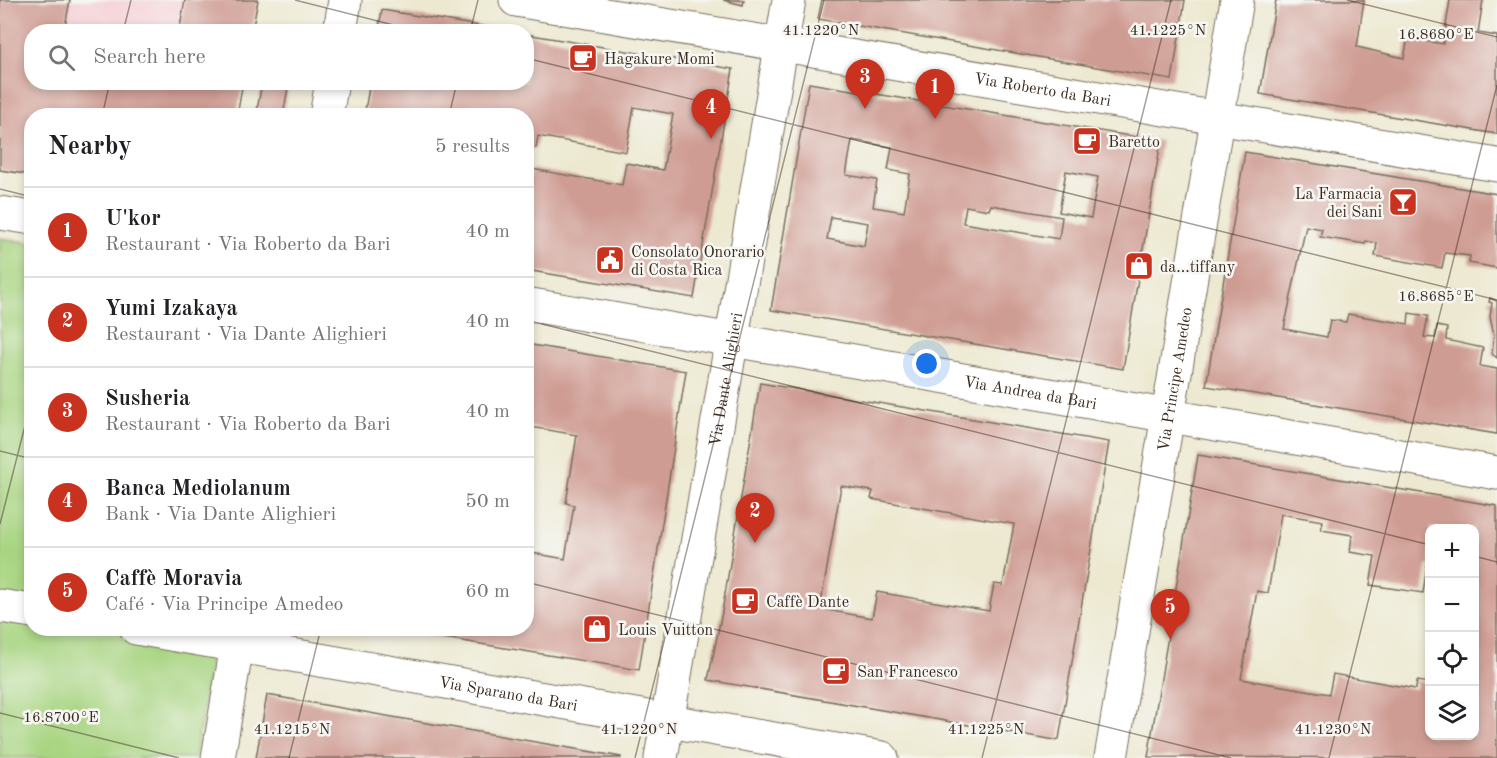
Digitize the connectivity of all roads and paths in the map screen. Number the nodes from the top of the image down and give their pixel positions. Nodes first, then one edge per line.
1 (345, 0) edge
2 (516, 0) edge
3 (789, 0) edge
4 (1238, 0) edge
5 (341, 24) edge
6 (782, 44) junction
7 (331, 90) edge
8 (327, 108) edge
9 (1217, 119) junction
10 (1497, 165) edge
11 (0, 213) edge
12 (24, 217) edge
13 (534, 305) edge
14 (733, 339) junction
15 (1167, 415) junction
16 (1497, 473) edge
17 (0, 606) edge
18 (24, 610) edge
19 (238, 637) edge
20 (667, 720) junction
21 (218, 758) edge
22 (660, 758) edge
23 (882, 758) edge
24 (1111, 758) edge

1 - 5 street
2 - 6 street, Via Roberto da Bari
3 - 6 street, Via Dante Alighieri
4 - 9 street, Via Principe Amedeo
6 - 9 street, Via Roberto da Bari
6 - 14 street, Via Dante Alighieri
7 - 8 street
9 - 10 street, Via Roberto da Bari
9 - 15 street, Via Principe Amedeo
11 - 12 street
13 - 14 street, Via Andrea da Bari
14 - 15 street, Via Andrea da Bari
14 - 20 street, Via Dante Alighieri
15 - 16 street, Via Andrea da Bari
15 - 24 street, Via Principe Amedeo
17 - 18 street
19 - 20 street, Via Sparano da Bari
19 - 21 street
20 - 22 street, Via Dante Alighieri
20 - 23 street, Via Sparano da Bari

